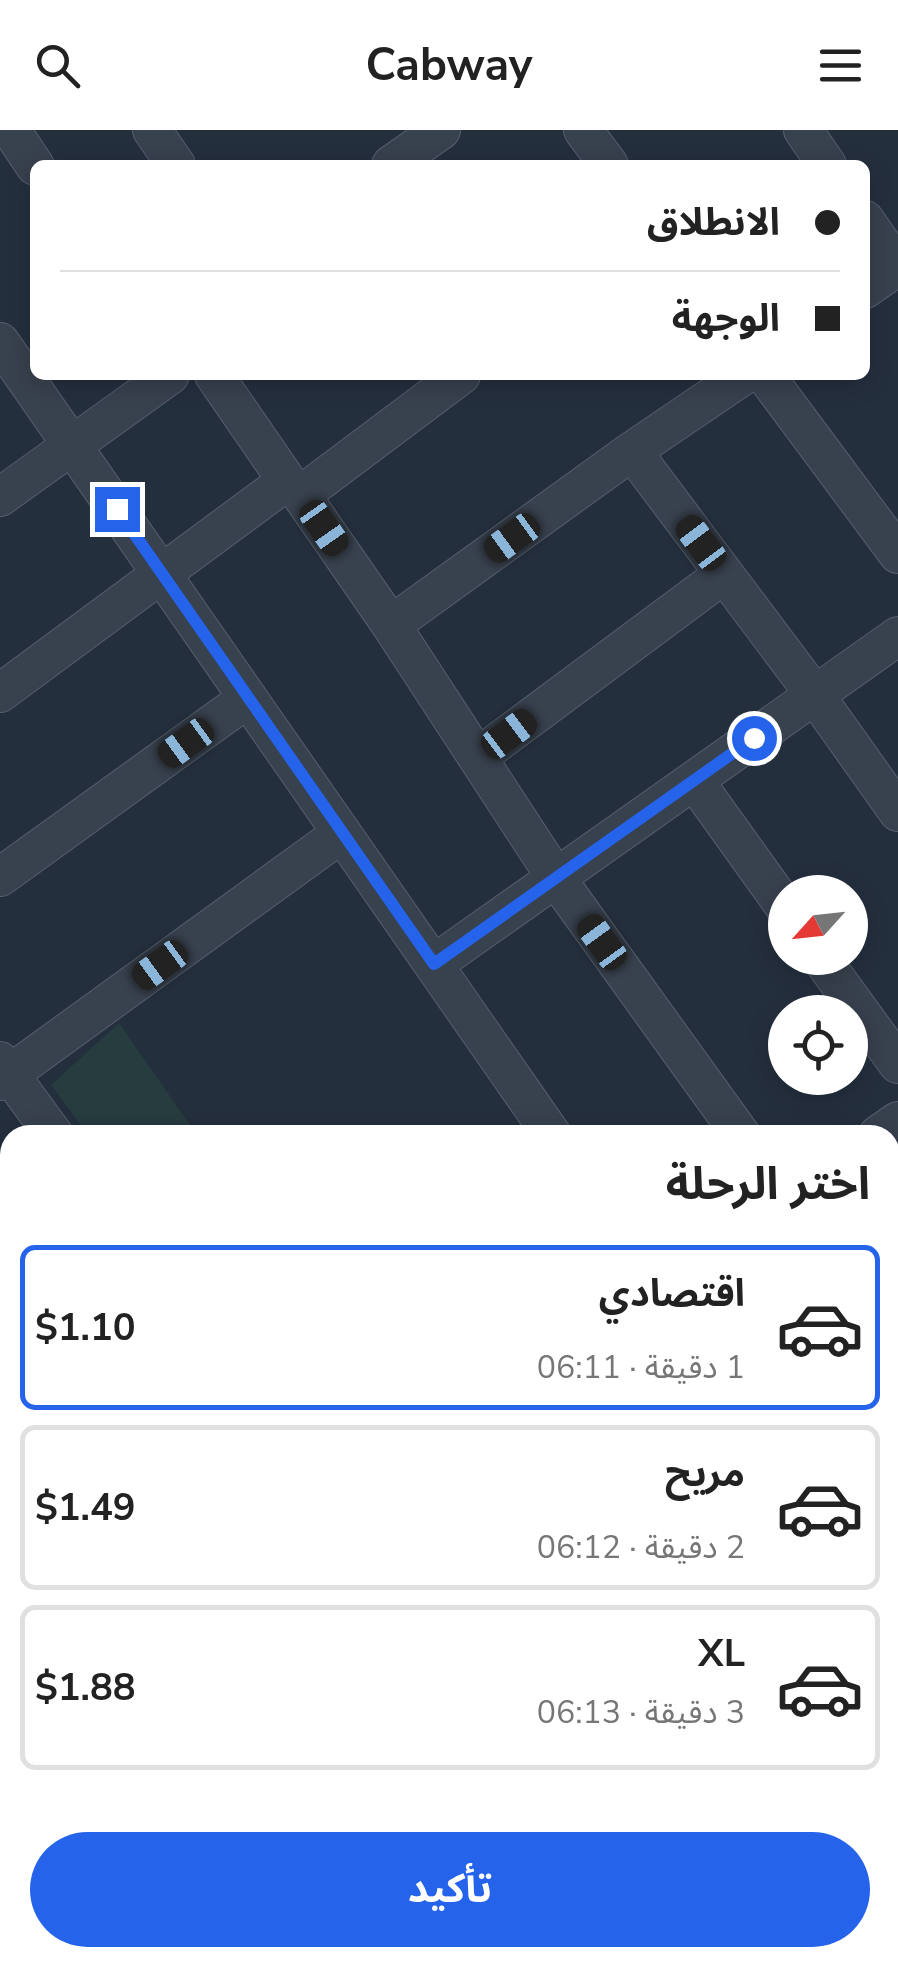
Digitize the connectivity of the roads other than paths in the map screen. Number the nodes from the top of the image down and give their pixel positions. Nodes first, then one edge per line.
1 (10, 130) edge
2 (152, 130) edge
3 (442, 130) edge
4 (584, 130) edge
5 (803, 130) edge
6 (31, 160) edge
7 (173, 160) edge
8 (398, 160) edge
9 (606, 160) edge
10 (824, 160) edge
11 (870, 227) edge
12 (898, 267) edge
13 (870, 286) edge
14 (0, 342) edge
15 (163, 380) edge
16 (218, 380) edge
17 (454, 380) edge
18 (737, 380) edge
19 (770, 380) edge
20 (72, 445) junction
21 (632, 451) junction
22 (294, 488) junction
23 (0, 497) edge
24 (898, 554) edge
25 (162, 574) junction
26 (724, 574) junction
27 (392, 625) junction
28 (898, 636) edge
29 (0, 693) edge
30 (815, 695) junction
31 (248, 698) junction
32 (478, 757) junction
33 (694, 780) junction
34 (898, 812) edge
35 (342, 834) junction
36 (0, 876) edge
37 (556, 878) junction
38 (768, 883) edge
39 (434, 964) junction
40 (833, 975) edge
41 (898, 1064) edge
42 (3, 1072) edge
43 (46, 1125) edge
44 (545, 1125) edge
45 (734, 1125) edge

1 - 6 street
2 - 7 street
3 - 8 street
4 - 9 street
5 - 10 street
11 - 12 street
12 - 13 street
14 - 20 street
15 - 20 street
16 - 22 street
17 - 22 street
18 - 21 street
19 - 24 street
20 - 23 street
20 - 25 street
21 - 26 street
21 - 27 street
22 - 25 street
22 - 27 street
25 - 29 street
25 - 31 street
26 - 30 street
26 - 32 street
27 - 32 street
28 - 30 street
30 - 33 street
30 - 34 street
31 - 35 street
31 - 36 street
32 - 37 street
33 - 37 street
33 - 38 street
35 - 39 street
35 - 42 street
37 - 39 street
37 - 45 street
39 - 44 street
40 - 41 street
42 - 43 street

